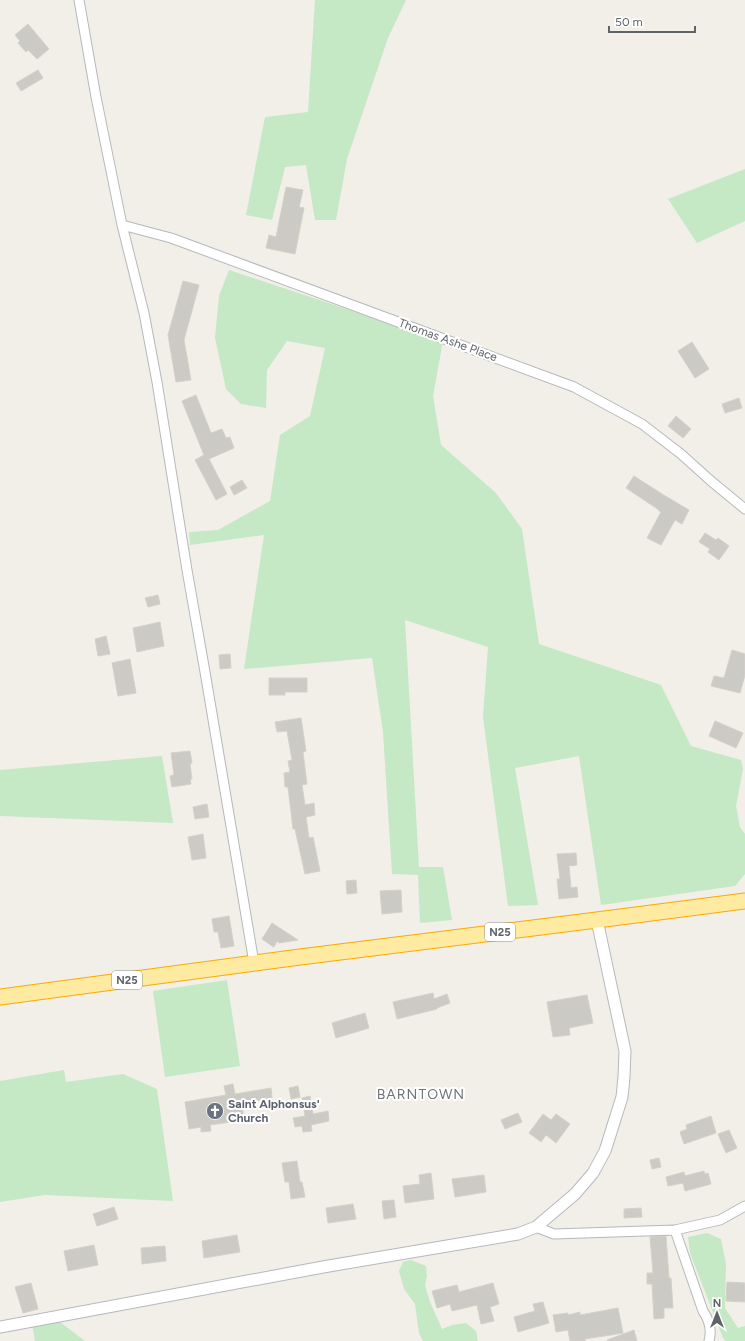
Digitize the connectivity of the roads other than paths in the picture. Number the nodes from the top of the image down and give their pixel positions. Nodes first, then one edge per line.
1 (79, 0) edge
2 (122, 226) junction
3 (745, 509) edge
4 (745, 901) edge
5 (598, 920) junction
6 (254, 963) junction
7 (0, 997) edge
8 (745, 1206) edge
9 (536, 1227) junction
10 (675, 1230) junction
11 (0, 1327) edge
12 (708, 1341) edge

1 - 2 street
2 - 3 street, Thomas Ashe Place
2 - 6 street
4 - 5 highway, N25
5 - 6 highway, N25
5 - 9 street
6 - 7 highway, N25
8 - 10 street
9 - 10 street
9 - 11 street
10 - 12 street

